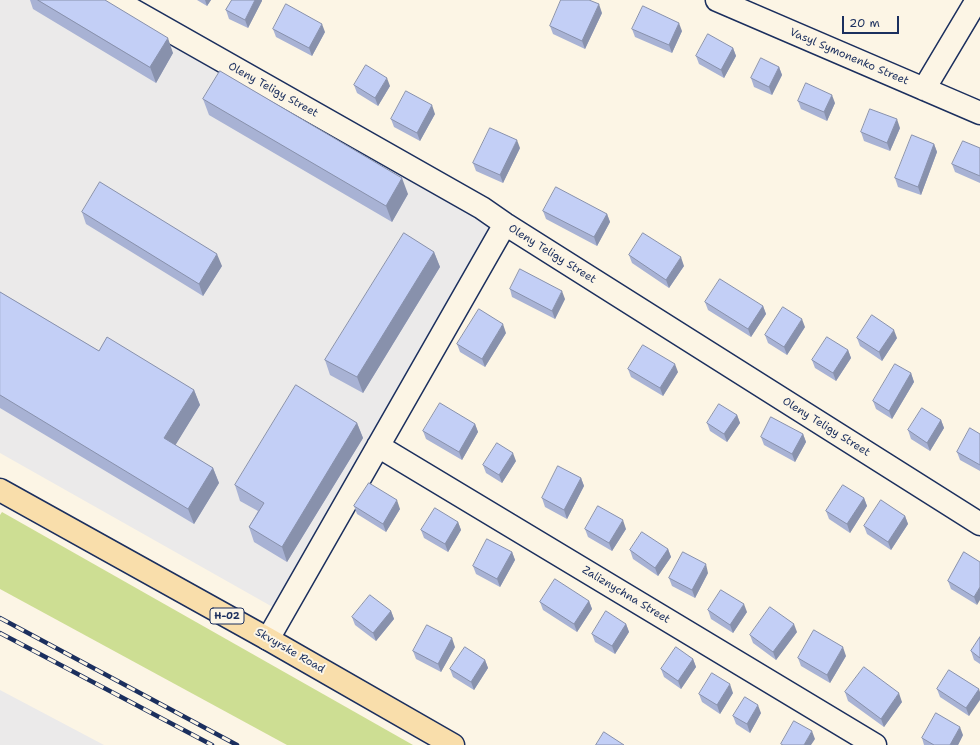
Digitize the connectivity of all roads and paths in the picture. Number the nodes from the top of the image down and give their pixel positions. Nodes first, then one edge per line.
1 (115, 0) edge
2 (717, 0) edge
3 (977, 0) edge
4 (924, 90) junction
5 (980, 113) edge
6 (505, 224) junction
7 (378, 446) junction
8 (0, 490) edge
9 (980, 524) edge
10 (268, 639) junction
11 (453, 745) edge
12 (875, 745) edge

1 - 6 street, Oleny Teligy Street
2 - 4 street, Vasyl Symonenko Street
3 - 4 street
4 - 5 street, Vasyl Symonenko Street
6 - 7 street
6 - 9 street, Oleny Teligy Street
7 - 10 street
7 - 12 street, Zaliznychna Street
8 - 10 main road, Skvyrske Road / Н-02
10 - 11 main road, Skvyrske Road / Н-02

